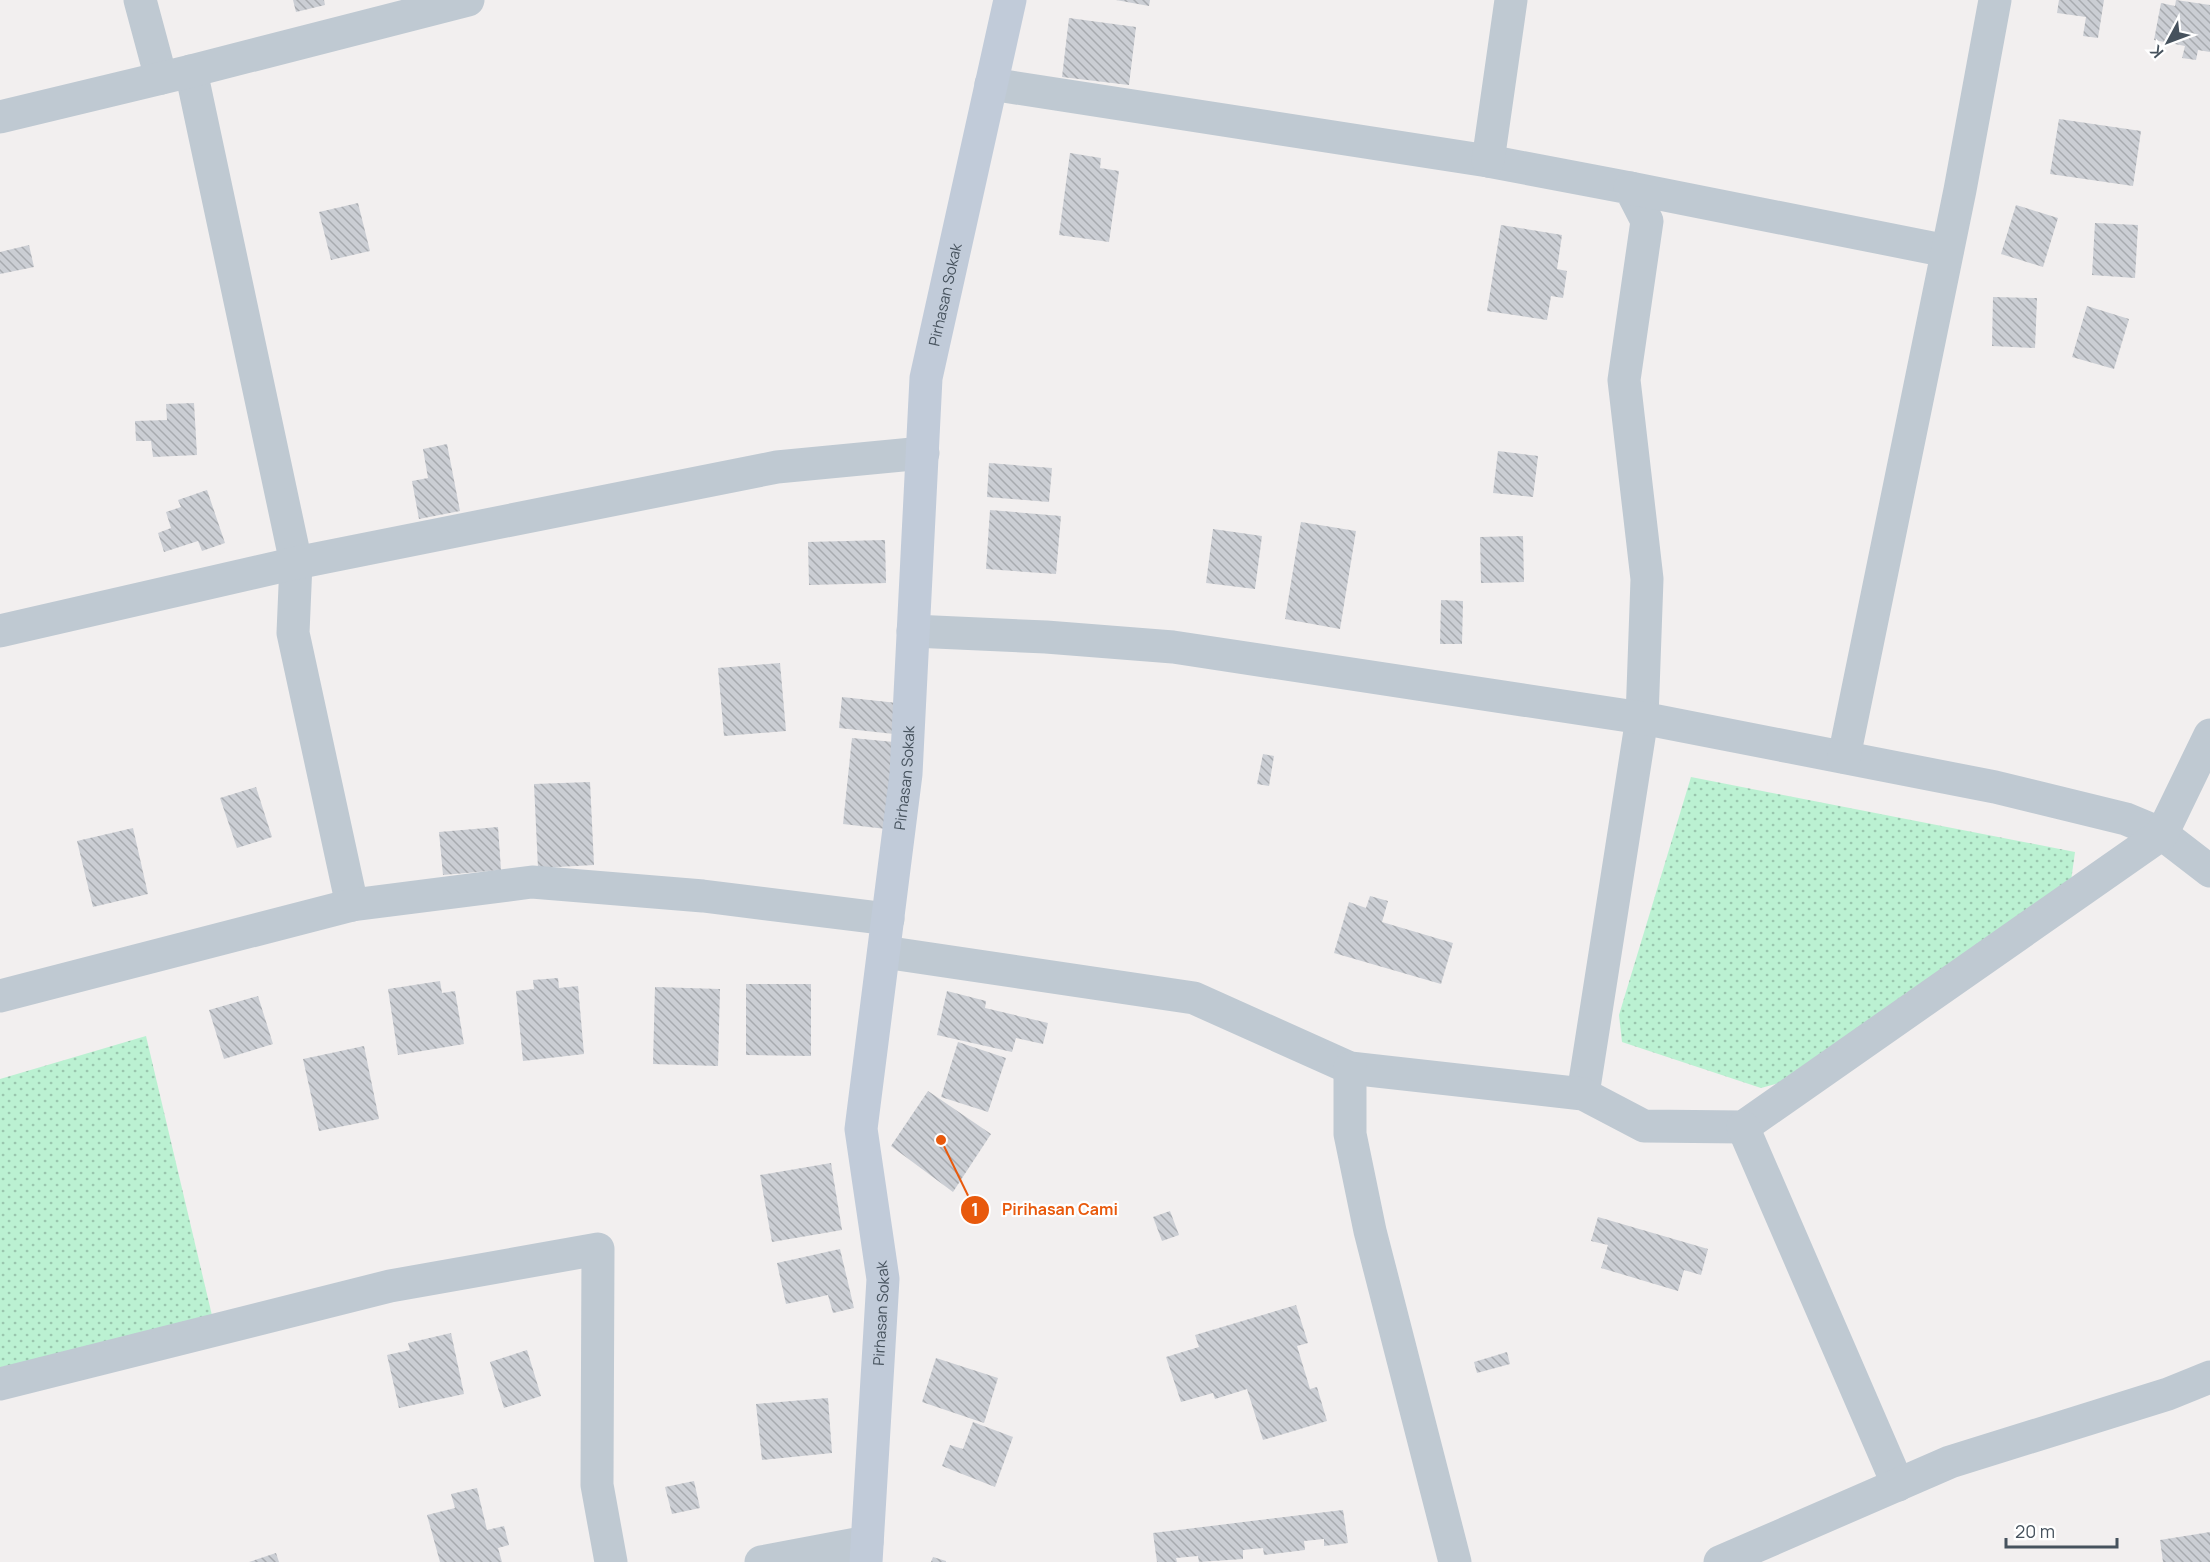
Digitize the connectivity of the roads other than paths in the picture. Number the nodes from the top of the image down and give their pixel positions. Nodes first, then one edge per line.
1 (141, 0) edge
2 (468, 0) edge
3 (1010, 0) edge
4 (1511, 0) edge
5 (1995, 0) edge
6 (176, 75) junction
7 (991, 84) junction
8 (0, 117) edge
9 (1488, 161) junction
10 (1630, 188) junction
11 (1947, 251) junction
12 (923, 453) junction
13 (296, 563) junction
14 (913, 630) junction
15 (0, 631) edge
16 (1642, 718) junction
17 (2210, 735) edge
18 (1844, 757) junction
19 (2162, 834) junction
20 (2210, 872) edge
21 (352, 906) junction
22 (888, 919) junction
23 (884, 952) junction
24 (0, 996) edge
25 (1350, 1068) junction
26 (1583, 1094) junction
27 (1743, 1127) junction
28 (2210, 1377) edge
29 (0, 1384) edge
30 (1898, 1485) junction
31 (867, 1552) edge
32 (611, 1562) edge
33 (761, 1562) edge
34 (1455, 1562) edge
35 (1720, 1562) edge

1 - 6 street
2 - 6 street
3 - 7 street, Pirhasan Sokak
4 - 9 street
5 - 11 street
6 - 8 street
6 - 13 street
7 - 9 street
7 - 12 street, Pirhasan Sokak
9 - 10 street
10 - 11 street
10 - 16 street
11 - 18 street
12 - 13 street
12 - 14 street, Pirhasan Sokak
13 - 15 street
13 - 21 street
14 - 16 street
14 - 22 street, Pirhasan Sokak
16 - 18 street
16 - 26 street
17 - 19 street
18 - 19 street
19 - 20 street
19 - 27 street
21 - 22 street
21 - 24 street
22 - 23 street, Pirhasan Sokak
23 - 25 street
23 - 31 street, Pirhasan Sokak
25 - 26 street
25 - 34 street
26 - 27 street
27 - 30 street
28 - 30 street
29 - 32 street
30 - 35 street
31 - 33 street

